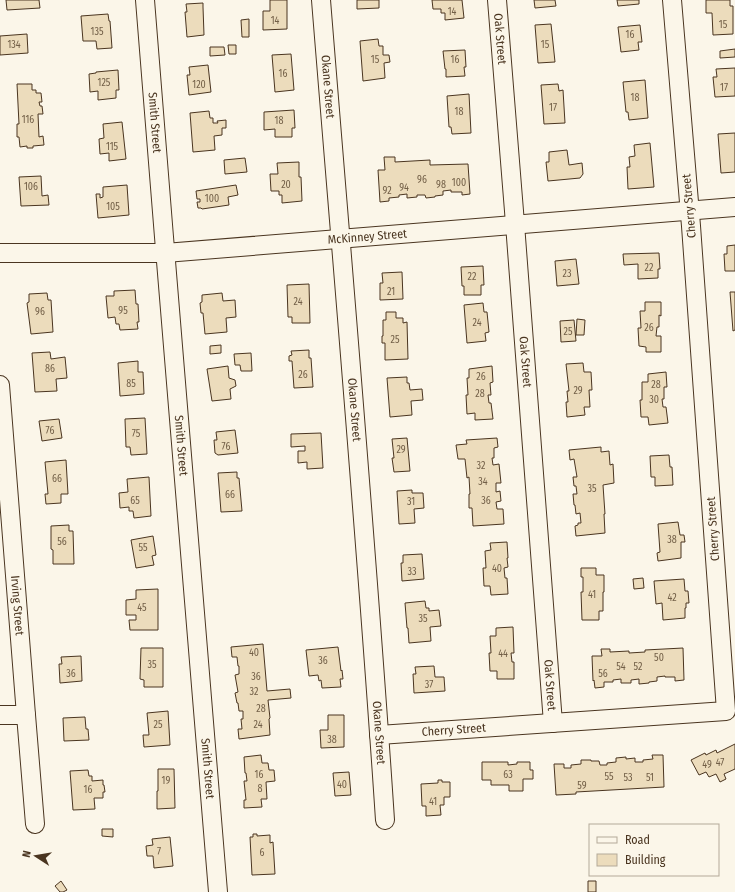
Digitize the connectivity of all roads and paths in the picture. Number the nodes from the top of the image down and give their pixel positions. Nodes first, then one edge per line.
1 (145, 0) edge
2 (321, 0) edge
3 (497, 0) edge
4 (672, 0) edge
5 (735, 207) edge
6 (690, 210) junction
7 (515, 225) junction
8 (340, 238) junction
9 (0, 253) edge
10 (165, 253) junction
11 (0, 385) edge
12 (0, 715) edge
13 (26, 715) junction
14 (553, 724) junction
15 (379, 735) junction
16 (385, 820) dead end
17 (35, 824) dead end
18 (218, 892) edge

1 - 10 street, Smith Street
2 - 8 street, Okane Street
3 - 7 street, Oak Street
4 - 6 street, Cherry Street
5 - 6 street, McKinney Street
6 - 7 street, McKinney Street
6 - 14 street, Cherry Street
7 - 8 street, McKinney Street
7 - 14 street, Oak Street
8 - 10 street, McKinney Street
8 - 15 street, Okane Street
9 - 10 street, McKinney Street
10 - 18 street, Smith Street
11 - 13 street, Irving Street
12 - 13 street
13 - 17 street, Irving Street
14 - 15 street, Cherry Street
15 - 16 street, Okane Street

